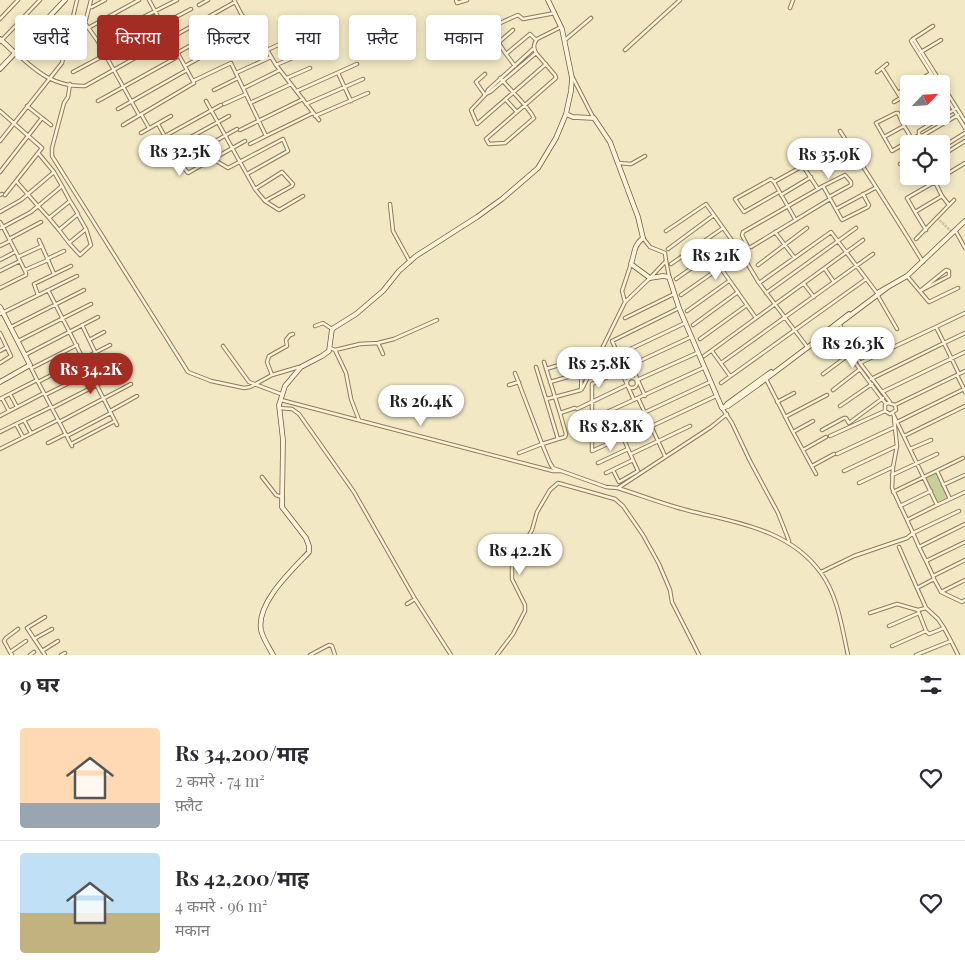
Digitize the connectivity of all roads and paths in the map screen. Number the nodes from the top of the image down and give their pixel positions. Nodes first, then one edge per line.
1 (18, 0) edge
2 (40, 0) edge
3 (65, 0) edge
4 (77, 0) edge
5 (91, 0) edge
6 (105, 0) edge
7 (139, 0) edge
8 (149, 0) edge
9 (177, 0) edge
10 (208, 0) edge
11 (456, 0) edge
12 (467, 0) edge
13 (548, 0) edge
14 (680, 0) edge
15 (793, 0) edge
16 (234, 1) edge
17 (199, 5) dead end
18 (89, 7) junction
19 (790, 8) dead end
20 (190, 9) dead end
21 (154, 11) junction
22 (555, 13) junction
23 (51, 15) edge
24 (146, 15) edge
25 (156, 15) edge
26 (178, 15) edge
27 (241, 15) edge
28 (591, 18) dead end
29 (0, 19) edge
30 (501, 23) edge
31 (933, 26) dead end
32 (88, 28) junction
33 (562, 28) junction
34 (513, 30) dead end
35 (179, 33) edge
36 (913, 39) junction
37 (97, 40) edge
38 (501, 40) edge
39 (536, 40) junction
40 (941, 40) dead end
41 (1, 41) edge
42 (564, 41) junction
43 (501, 47) edge
44 (533, 49) junction
45 (625, 50) dead end
46 (268, 51) edge
47 (922, 52) junction
48 (15, 53) joint
49 (536, 53) junction
50 (506, 54) junction
51 (179, 56) edge
52 (272, 57) junction
53 (97, 58) edge
54 (23, 60) edge
55 (108, 60) edge
56 (132, 60) edge
57 (168, 60) edge
58 (196, 60) edge
59 (286, 60) edge
60 (276, 64) junction
61 (357, 64) dead end
62 (546, 64) junction
63 (887, 64) dead end
64 (185, 66) junction
65 (515, 66) junction
66 (310, 68) dead end
67 (882, 68) junction
68 (0, 69) edge
69 (114, 70) junction
70 (187, 70) junction
71 (280, 70) junction
72 (73, 72) dead end
73 (877, 72) dead end
74 (932, 72) junction
75 (338, 73) junction
76 (236, 74) junction
77 (485, 74) dead end
78 (927, 75) edge
79 (934, 75) edge
80 (572, 76) junction
81 (238, 78) junction
82 (287, 78) junction
83 (48, 79) junction
84 (363, 79) dead end
85 (502, 80) junction
86 (193, 81) junction
87 (69, 84) junction
88 (291, 84) junction
89 (123, 87) junction
90 (345, 87) junction
91 (243, 88) junction
92 (214, 90) dead end
93 (297, 91) junction
94 (514, 93) junction
95 (898, 93) joint
96 (246, 94) junction
97 (368, 94) dead end
98 (485, 94) junction
99 (900, 96) edge
100 (303, 99) junction
101 (900, 99) edge
102 (950, 99) edge
103 (506, 100) junction
104 (98, 101) dead end
105 (206, 101) dead end
106 (351, 101) junction
107 (132, 102) junction
108 (894, 102) dead end
109 (250, 103) junction
110 (950, 103) edge
111 (306, 104) junction
112 (524, 105) junction
113 (27, 106) junction
114 (118, 109) dead end
115 (956, 109) junction
116 (211, 110) junction
117 (516, 112) junction
118 (1, 113) edge
119 (314, 114) junction
120 (566, 114) junction
121 (140, 115) junction
122 (958, 115) junction
123 (171, 116) dead end
124 (229, 116) dead end
125 (900, 117) edge
126 (42, 118) junction
127 (594, 118) junction
128 (319, 120) dead end
129 (259, 121) junction
130 (218, 122) junction
131 (13, 123) junction
132 (158, 124) junction
133 (51, 125) dead end
134 (122, 125) dead end
135 (964, 125) edge
136 (904, 126) joint
137 (149, 129) junction
138 (840, 131) dead end
139 (141, 133) dead end
140 (965, 133) edge
141 (226, 135) junction
142 (910, 135) edge
143 (918, 135) edge
144 (924, 135) edge
145 (28, 136) junction
146 (165, 136) junction
147 (266, 136) junction
148 (884, 137) junction
149 (0, 141) edge
150 (245, 141) dead end
151 (965, 141) edge
152 (950, 142) edge
153 (250, 144) dead end
154 (900, 146) edge
155 (171, 148) junction
156 (233, 148) junction
157 (201, 149) junction
158 (950, 150) edge
159 (38, 154) junction
160 (645, 156) dead end
161 (213, 159) junction
162 (179, 162) junction
163 (240, 162) junction
164 (810, 162) dead end
165 (618, 163) junction
166 (965, 163) edge
167 (202, 165) dead end
168 (804, 166) junction
169 (0, 172) edge
170 (54, 172) junction
171 (950, 172) edge
172 (247, 174) junction
173 (810, 177) junction
174 (16, 181) junction
175 (774, 182) junction
176 (62, 186) junction
177 (822, 186) junction
178 (875, 188) junction
179 (255, 189) junction
180 (818, 189) junction
181 (780, 193) junction
182 (864, 194) junction
183 (2, 195) edge
184 (28, 195) junction
185 (302, 196) dead end
186 (942, 196) junction
187 (830, 198) junction
188 (954, 200) dead end
189 (70, 201) junction
190 (265, 201) junction
191 (390, 204) dead end
192 (949, 205) junction
193 (38, 206) junction
194 (788, 206) junction
195 (836, 208) junction
196 (0, 212) edge
197 (914, 212) junction
198 (78, 214) junction
199 (714, 216) junction
200 (49, 218) junction
201 (795, 219) junction
202 (965, 221) edge
203 (0, 222) edge
204 (41, 222) dead end
205 (1, 228) edge
206 (723, 228) junction
207 (807, 228) dead end
208 (856, 228) dead end
209 (86, 229) junction
210 (59, 230) junction
211 (926, 230) junction
212 (955, 230) junction
213 (666, 231) dead end
214 (775, 232) junction
215 (643, 238) junction
216 (916, 239) dead end
217 (9, 240) junction
218 (39, 240) dead end
219 (731, 240) junction
220 (863, 240) dead end
221 (838, 241) junction
222 (69, 243) junction
223 (784, 245) junction
224 (0, 246) edge
225 (42, 246) junction
226 (965, 248) edge
227 (668, 249) dead end
228 (64, 251) dead end
229 (15, 252) junction
230 (741, 253) junction
231 (846, 253) junction
232 (872, 254) dead end
233 (18, 257) junction
234 (794, 257) junction
235 (48, 259) junction
236 (0, 260) edge
237 (20, 261) junction
238 (666, 261) junction
239 (410, 262) junction
240 (922, 262) junction
241 (631, 264) junction
242 (671, 264) dead end
243 (758, 265) dead end
244 (71, 266) dead end
245 (856, 266) junction
246 (720, 267) junction
247 (825, 268) junction
248 (25, 270) junction
249 (0, 271) edge
250 (54, 274) junction
251 (77, 276) dead end
252 (907, 276) junction
253 (669, 277) junction
254 (650, 278) junction
255 (676, 279) dead end
256 (866, 279) junction
257 (729, 281) junction
258 (834, 282) junction
259 (759, 283) junction
260 (804, 284) junction
261 (0, 288) edge
262 (958, 288) dead end
263 (48, 290) junction
264 (84, 290) dead end
265 (920, 291) junction
266 (738, 292) junction
267 (766, 293) junction
268 (674, 294) junction
269 (877, 294) junction
270 (38, 295) junction
271 (681, 295) dead end
272 (814, 297) junction
273 (625, 302) junction
274 (55, 304) junction
275 (91, 304) dead end
276 (747, 305) junction
277 (775, 305) junction
278 (0, 306) edge
279 (679, 308) junction
280 (687, 311) dead end
281 (2, 313) edge
282 (965, 313) edge
283 (62, 318) junction
284 (98, 318) dead end
285 (625, 318) dead end
286 (756, 318) junction
287 (784, 318) junction
288 (437, 320) dead end
289 (685, 322) junction
290 (839, 323) junction
291 (693, 325) dead end
292 (82, 326) junction
293 (315, 326) dead end
294 (10, 327) junction
295 (936, 327) junction
296 (833, 328) junction
297 (332, 329) junction
298 (897, 329) dead end
299 (70, 331) junction
300 (794, 331) junction
301 (104, 332) dead end
302 (0, 333) edge
303 (965, 333) edge
304 (293, 334) dead end
305 (875, 336) dead end
306 (691, 337) junction
307 (700, 339) dead end
308 (89, 340) junction
309 (18, 341) junction
310 (378, 343) junction
311 (944, 344) junction
312 (77, 345) junction
313 (110, 345) dead end
314 (223, 346) dead end
315 (7, 347) junction
316 (807, 347) junction
317 (851, 347) junction
318 (332, 349) junction
319 (0, 351) edge
320 (712, 351) junction
321 (95, 352) junction
322 (965, 352) edge
323 (697, 353) junction
324 (852, 353) junction
325 (383, 354) dead end
326 (25, 355) junction
327 (619, 355) junction
328 (704, 356) dead end
329 (83, 358) junction
330 (117, 359) dead end
331 (952, 359) junction
332 (544, 362) dead end
333 (0, 363) edge
334 (860, 363) junction
335 (599, 364) dead end
336 (721, 364) junction
337 (631, 366) junction
338 (31, 367) junction
339 (301, 367) junction
340 (536, 367) dead end
341 (625, 368) junction
342 (703, 368) junction
343 (546, 369) junction
344 (860, 369) junction
345 (124, 371) dead end
346 (621, 371) junction
347 (965, 371) edge
348 (90, 372) junction
349 (515, 373) dead end
350 (582, 373) junction
351 (272, 374) junction
352 (823, 374) dead end
353 (958, 375) junction
354 (730, 376) junction
355 (766, 379) junction
356 (871, 379) junction
357 (637, 380) junction
358 (38, 381) junction
359 (0, 382) edge
360 (518, 382) junction
361 (550, 382) junction
362 (710, 382) junction
363 (721, 383) dead end
364 (131, 384) dead end
365 (254, 384) junction
366 (872, 384) junction
367 (97, 385) junction
368 (509, 385) dead end
369 (628, 385) junction
370 (581, 390) junction
371 (834, 390) dead end
372 (964, 390) edge
373 (882, 392) junction
374 (794, 393) dead end
375 (10, 394) junction
376 (44, 394) junction
377 (281, 394) junction
378 (827, 395) dead end
379 (137, 396) dead end
380 (645, 396) junction
381 (716, 396) junction
382 (554, 397) junction
383 (1, 398) edge
384 (103, 398) junction
385 (638, 398) junction
386 (883, 398) junction
387 (280, 400) junction
388 (546, 400) junction
389 (634, 400) junction
390 (592, 402) junction
391 (778, 402) junction
392 (888, 403) junction
393 (896, 405) junction
394 (279, 406) junction
395 (840, 406) dead end
396 (965, 406) edge
397 (17, 407) junction
398 (52, 408) junction
399 (723, 408) junction
400 (885, 410) junction
401 (9, 411) junction
402 (110, 412) junction
403 (645, 412) junction
404 (560, 413) junction
405 (726, 414) junction
406 (893, 414) junction
407 (0, 416) edge
408 (785, 418) junction
409 (592, 419) junction
410 (24, 420) junction
411 (359, 420) junction
412 (59, 421) junction
413 (115, 421) junction
414 (813, 421) dead end
415 (897, 422) junction
416 (16, 424) junction
417 (850, 424) junction
418 (117, 425) dead end
419 (651, 426) junction
420 (690, 426) dead end
421 (895, 427) junction
422 (822, 430) dead end
423 (0, 432) edge
424 (793, 432) junction
425 (31, 433) junction
426 (66, 435) junction
427 (592, 436) junction
428 (830, 436) dead end
429 (904, 436) junction
430 (826, 437) dead end
431 (23, 438) junction
432 (558, 439) junction
433 (624, 439) junction
434 (931, 440) dead end
435 (658, 441) junction
436 (48, 443) dead end
437 (542, 444) junction
438 (897, 446) junction
439 (0, 449) edge
440 (628, 449) junction
441 (803, 450) junction
442 (910, 450) junction
443 (519, 453) dead end
444 (631, 454) junction
445 (937, 454) dead end
446 (665, 456) junction
447 (963, 458) dead end
448 (633, 460) junction
449 (598, 463) dead end
450 (917, 463) junction
451 (812, 466) junction
452 (893, 467) junction
453 (613, 470) junction
454 (844, 470) dead end
455 (560, 471) junction
456 (937, 471) junction
457 (606, 473) dead end
458 (816, 474) dead end
459 (892, 475) junction
460 (965, 475) edge
461 (262, 477) dead end
462 (924, 478) junction
463 (860, 483) dead end
464 (943, 485) junction
465 (618, 488) junction
466 (931, 491) junction
467 (893, 492) junction
468 (965, 492) edge
469 (282, 497) junction
470 (950, 499) junction
471 (937, 505) junction
472 (900, 506) junction
473 (959, 511) dead end
474 (907, 520) junction
475 (965, 524) edge
476 (913, 533) junction
477 (789, 542) junction
478 (965, 542) edge
479 (899, 547) dead end
480 (920, 547) junction
481 (965, 560) edge
482 (926, 562) junction
483 (821, 572) junction
484 (934, 578) junction
485 (965, 580) edge
486 (917, 588) junction
487 (941, 592) junction
488 (415, 599) junction
489 (964, 602) edge
490 (407, 604) dead end
491 (926, 608) junction
492 (918, 612) junction
493 (870, 613) dead end
494 (44, 617) dead end
495 (888, 626) dead end
496 (944, 628) junction
497 (18, 629) dead end
498 (52, 629) dead end
499 (926, 631) junction
500 (34, 640) junction
501 (951, 640) junction
502 (26, 641) dead end
503 (58, 641) dead end
504 (892, 646) dead end
505 (42, 651) junction
506 (10, 652) junction
507 (34, 652) dead end
508 (65, 653) dead end
509 (12, 655) edge
510 (30, 655) edge
511 (45, 655) edge
512 (61, 655) edge
513 (273, 655) edge
514 (310, 655) edge
515 (335, 655) edge
516 (451, 655) edge
517 (497, 655) edge
518 (699, 655) edge
519 (848, 655) edge
520 (916, 655) edge
521 (958, 655) edge

1 - 29 street
2 - 41 street
3 - 23 street
4 - 83 street
5 - 18 street
6 - 18 street
7 - 32 street
8 - 21 street
9 - 21 street
10 - 17 street
11 - 12 street
13 - 22 street
14 - 45 street
15 - 19 street
16 - 27 street
16 - 35 street
18 - 32 street
20 - 26 street
21 - 24 street
21 - 25 street
22 - 30 street
22 - 33 street
28 - 42 street
31 - 36 street
32 - 37 street
33 - 39 street
33 - 42 street
34 - 38 street
36 - 47 street
36 - 74 street
39 - 44 street
39 - 50 street
40 - 47 street
41 - 48 street
42 - 80 street
43 - 50 street
44 - 49 street
44 - 65 street
46 - 52 street
47 - 74 street
48 - 68 street
49 - 62 street
49 - 85 street
50 - 65 street
51 - 64 street
52 - 60 street
52 - 76 street
53 - 72 street
54 - 83 street
55 - 69 street
56 - 69 street
57 - 89 street
58 - 64 street
59 - 60 street
60 - 71 street
61 - 75 street
62 - 94 street
62 - 112 street
63 - 67 street
64 - 70 street
65 - 85 street
66 - 82 street
67 - 73 street
67 - 95 street
69 - 87 street
69 - 89 street
70 - 86 street
70 - 107 street
71 - 82 street
71 - 91 street
74 - 78 street
74 - 79 street
75 - 90 street
75 - 93 street
76 - 81 street
76 - 86 street
77 - 98 street
80 - 120 street
80 - 127 street
81 - 91 street
81 - 92 street
82 - 88 street
83 - 87 street
83 - 113 street
84 - 90 street
85 - 94 street
85 - 98 street
86 - 121 street
87 - 365 street
88 - 93 street
88 - 109 street
89 - 104 street
89 - 107 street
90 - 106 street
90 - 111 street
91 - 96 street
93 - 100 street
94 - 103 street
94 - 112 street
95 - 99 street
96 - 109 street
96 - 116 street
97 - 106 street
98 - 103 street
100 - 111 street
100 - 129 street
101 - 108 street
102 - 115 street
103 - 117 street
105 - 116 street
106 - 119 street
107 - 114 street
107 - 121 street
109 - 129 street
110 - 115 street
111 - 119 street
112 - 117 street
112 - 117 street
113 - 126 street
113 - 131 street
115 - 122 street
115 - 135 street
115 - 143 street
116 - 130 street
116 - 146 street
118 - 131 street
119 - 128 street
119 - 147 street
120 - 127 street
120 - 239 street
121 - 134 street
121 - 137 street
122 - 135 street
122 - 144 street
123 - 132 street
124 - 130 street
125 - 148 street
126 - 133 street
126 - 145 street
127 - 165 street
129 - 141 street
129 - 147 street
130 - 141 street
130 - 155 street
131 - 145 street
131 - 149 street
132 - 137 street
132 - 146 street
136 - 142 street
136 - 148 street
137 - 139 street
138 - 178 street
140 - 152 street
141 - 156 street
141 - 157 street
145 - 159 street
145 - 169 street
146 - 155 street
147 - 153 street
148 - 154 street
150 - 156 street
151 - 158 street
155 - 162 street
156 - 161 street
156 - 163 street
157 - 161 street
157 - 162 street
159 - 170 street
159 - 174 street
160 - 165 street
161 - 163 street
162 - 167 street
163 - 172 street
163 - 172 street
164 - 168 street
165 - 215 street
166 - 171 street
168 - 173 street
168 - 175 street
170 - 176 street
170 - 184 street
172 - 179 street
173 - 180 street
173 - 181 street
174 - 183 street
174 - 184 street
175 - 181 street
175 - 181 street
176 - 189 street
176 - 193 street
177 - 180 street
177 - 187 street
177 - 187 street
178 - 182 street
178 - 240 street
179 - 190 street
179 - 190 street
180 - 194 street
181 - 194 street
182 - 195 street
182 - 195 street
184 - 193 street
184 - 196 street
185 - 190 street
186 - 192 street
186 - 197 street
186 - 197 street
187 - 195 street
187 - 201 street
188 - 192 street
189 - 198 street
189 - 200 street
191 - 239 street
192 - 211 street
193 - 200 street
193 - 205 street
194 - 201 street
194 - 214 street
197 - 211 street
198 - 209 street
198 - 210 street
199 - 206 street
199 - 213 street
199 - 227 street
200 - 210 street
201 - 214 street
202 - 212 street
203 - 205 street
204 - 217 street
205 - 217 street
206 - 219 street
206 - 242 street
207 - 223 street
208 - 221 street
209 - 222 street
209 - 222 street
210 - 222 street
211 - 216 street
212 - 226 street
212 - 240 street
214 - 223 street
215 - 238 street
215 - 241 street
217 - 224 street
217 - 229 street
218 - 225 street
219 - 230 street
219 - 255 street
220 - 231 street
221 - 231 street
221 - 234 street
221 - 267 street
223 - 234 street
223 - 243 street
225 - 233 street
225 - 235 street
228 - 235 street
229 - 233 street
229 - 236 street
230 - 246 street
230 - 259 street
231 - 245 street
231 - 247 street
232 - 245 street
233 - 237 street
234 - 259 street
235 - 248 street
235 - 250 street
237 - 248 street
237 - 249 street
238 - 253 street
238 - 254 street
239 - 297 street
240 - 252 street
241 - 254 street
241 - 273 street
244 - 250 street
245 - 256 street
245 - 258 street
246 - 257 street
246 - 271 street
247 - 258 street
247 - 260 street
248 - 261 street
250 - 270 street
251 - 263 street
252 - 265 street
252 - 269 street
253 - 254 street
253 - 268 street
254 - 273 street
256 - 269 street
256 - 300 street
257 - 266 street
257 - 280 street
258 - 272 street
259 - 267 street
260 - 272 street
260 - 277 street
262 - 265 street
263 - 270 street
263 - 274 street
264 - 274 street
265 - 265 street
266 - 276 street
266 - 291 street
267 - 277 street
268 - 279 street
268 - 285 street
269 - 290 street
269 - 298 street
270 - 281 street
272 - 287 street
273 - 370 street
274 - 283 street
274 - 294 street
275 - 283 street
276 - 286 street
276 - 307 street
277 - 286 street
277 - 287 street
278 - 281 street
279 - 289 street
279 - 327 street
281 - 294 street
282 - 295 street
283 - 299 street
283 - 309 street
284 - 292 street
286 - 320 street
287 - 300 street
287 - 336 street
288 - 310 street
289 - 306 street
289 - 327 street
290 - 296 street
290 - 317 street
292 - 299 street
292 - 308 street
293 - 297 street
294 - 309 street
295 - 311 street
295 - 334 street
296 - 316 street
296 - 324 street
297 - 318 street
299 - 312 street
299 - 326 street
300 - 316 street
300 - 354 street
301 - 308 street
302 - 315 street
303 - 311 street
304 - 351 street
305 - 317 street
306 - 323 street
306 - 337 street
308 - 321 street
309 - 326 street
310 - 318 street
310 - 325 street
311 - 331 street
311 - 356 street
312 - 329 street
312 - 338 street
313 - 321 street
314 - 365 street
315 - 319 street
315 - 333 street
316 - 355 street
316 - 399 street
317 - 324 street
318 - 339 street
318 - 411 street
320 - 328 street
320 - 336 street
321 - 329 street
322 - 331 street
323 - 342 street
323 - 357 street
324 - 334 street
324 - 344 street
324 - 352 street
326 - 338 street
327 - 335 street
327 - 341 street
329 - 348 street
329 - 358 street
330 - 348 street
331 - 353 street
331 - 373 street
332 - 343 street
334 - 356 street
336 - 354 street
337 - 341 street
337 - 357 street
338 - 358 street
338 - 359 street
339 - 351 street
339 - 377 street
340 - 388 street
341 - 346 street
342 - 362 street
342 - 380 street
343 - 350 street
343 - 361 street
344 - 366 street
344 - 371 street
345 - 367 street
346 - 369 street
346 - 390 street
347 - 353 street
348 - 367 street
348 - 376 street
349 - 360 street
350 - 361 street
350 - 370 street
351 - 365 street
353 - 372 street
353 - 393 street
354 - 363 street
355 - 391 street
355 - 399 street
356 - 373 street
357 - 369 street
357 - 369 street
357 - 380 street
358 - 375 street
358 - 376 street
360 - 368 street
360 - 437 street
361 - 382 street
362 - 381 street
362 - 403 street
364 - 384 street
365 - 377 street
366 - 386 street
366 - 395 street
367 - 384 street
367 - 398 street
369 - 389 street
369 - 390 street
370 - 382 street
372 - 415 street
373 - 392 street
374 - 391 street
375 - 383 street
375 - 397 street
376 - 397 street
376 - 398 street
377 - 387 street
378 - 408 street
379 - 402 street
380 - 385 street
381 - 399 street
381 - 419 street
382 - 388 street
382 - 404 street
383 - 401 street
384 - 402 street
384 - 412 street
385 - 389 street
385 - 403 street
386 - 392 street
386 - 417 street
387 - 394 street
387 - 411 street
388 - 432 street
389 - 409 street
390 - 404 street
390 - 409 street
391 - 408 street
392 - 393 street
392 - 400 street
393 - 406 street
394 - 469 street
394 - 488 street
396 - 429 street
397 - 401 street
398 - 410 street
398 - 412 street
399 - 405 street
400 - 406 street
400 - 417 street
401 - 407 street
402 - 413 street
402 - 426 street
403 - 419 street
403 - 427 street
404 - 432 street
405 - 446 street
405 - 477 street
406 - 415 street
406 - 421 street
408 - 424 street
409 - 427 street
410 - 416 street
410 - 425 street
411 - 455 street
412 - 425 street
412 - 426 street
413 - 418 street
413 - 426 street
414 - 424 street
415 - 429 street
416 - 423 street
416 - 431 street
417 - 422 street
417 - 428 street
419 - 433 street
419 - 435 street
420 - 435 street
421 - 438 street
421 - 451 street
424 - 441 street
425 - 431 street
426 - 436 street
427 - 433 street
429 - 442 street
430 - 441 street
431 - 439 street
432 - 437 street
433 - 440 street
434 - 442 street
435 - 444 street
435 - 446 street
437 - 443 street
437 - 455 street
438 - 452 street
438 - 454 street
440 - 444 street
440 - 449 street
441 - 451 street
442 - 450 street
444 - 448 street
445 - 450 street
446 - 465 street
447 - 456 street
448 - 453 street
448 - 453 street
450 - 459 street
450 - 462 street
451 - 458 street
452 - 459 street
452 - 463 street
453 - 457 street
455 - 465 street
456 - 462 street
456 - 464 street
459 - 467 street
460 - 464 street
461 - 469 street
462 - 466 street
462 - 467 street
464 - 470 street
465 - 477 street
466 - 471 street
466 - 472 street
467 - 472 street
468 - 470 street
469 - 513 street
470 - 471 street
471 - 474 street
472 - 474 street
473 - 476 street
474 - 476 street
475 - 480 street
476 - 480 street
476 - 483 street
477 - 483 street
478 - 482 street
479 - 486 street
480 - 482 street
481 - 484 street
482 - 484 street
483 - 519 street
484 - 486 street
484 - 487 street
485 - 487 street
486 - 491 street
487 - 489 street
488 - 490 street
488 - 516 street
491 - 492 street
491 - 496 street
492 - 493 street
492 - 495 street
492 - 499 street
494 - 500 street
496 - 499 street
496 - 501 street
497 - 506 street
498 - 500 street
499 - 504 street
500 - 505 street
501 - 520 street
501 - 521 street
502 - 506 street
503 - 505 street
505 - 511 street
506 - 509 street
507 - 510 street
508 - 512 street
514 - 515 street
517 - 518 street

